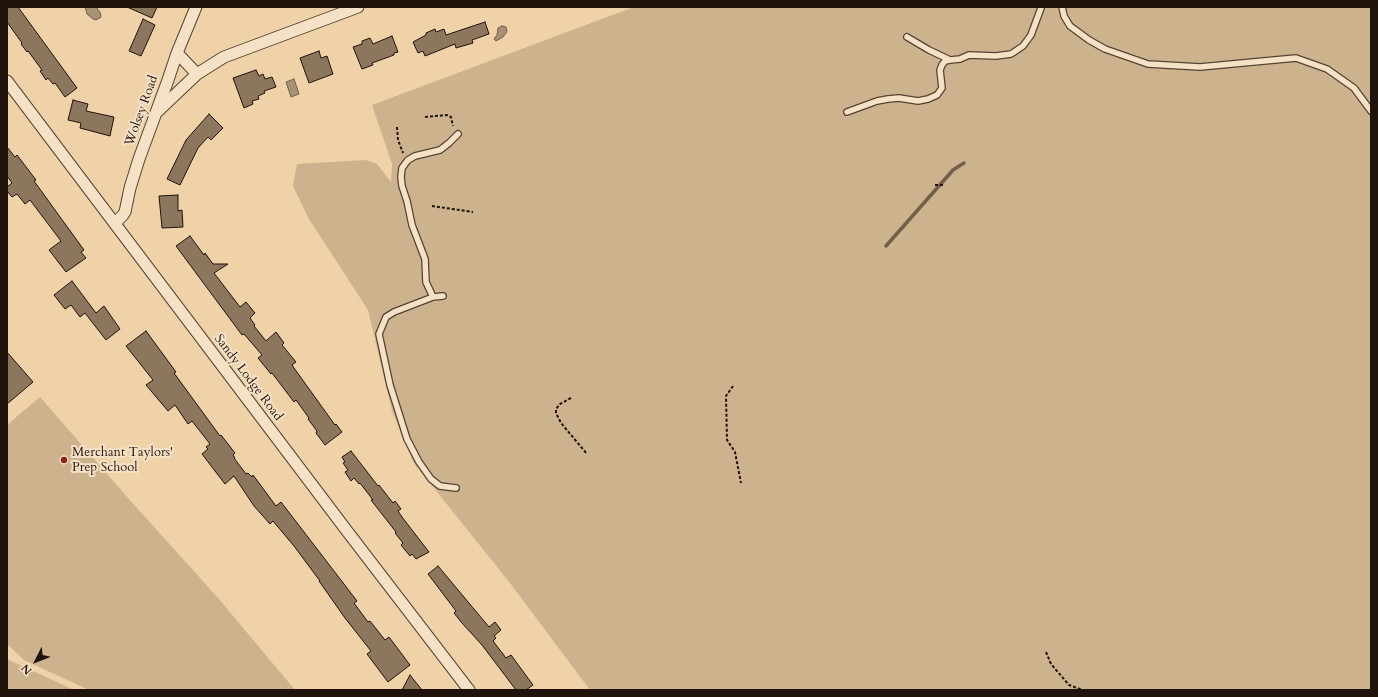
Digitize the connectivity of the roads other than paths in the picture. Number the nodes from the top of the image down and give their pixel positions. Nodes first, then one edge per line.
1 (196, 7) edge
2 (358, 7) edge
3 (1062, 7) edge
4 (1041, 8) edge
5 (907, 37) dead end
6 (177, 53) junction
7 (950, 60) junction
8 (197, 74) junction
9 (9, 88) edge
10 (1371, 111) edge
11 (847, 112) dead end
12 (156, 113) junction
13 (458, 134) dead end
14 (115, 223) junction
15 (443, 296) dead end
16 (433, 297) junction
17 (456, 488) dead end
18 (469, 690) edge

1 - 6 street, Wolsey Road
2 - 8 street
3 - 10 lane
4 - 7 lane
5 - 7 lane
6 - 8 street
6 - 12 street, Wolsey Road
7 - 11 lane
8 - 12 street
9 - 14 street, Sandy Lodge Road
12 - 14 street, Wolsey Road
13 - 16 lane
14 - 18 street, Sandy Lodge Road
15 - 16 lane
16 - 17 lane

